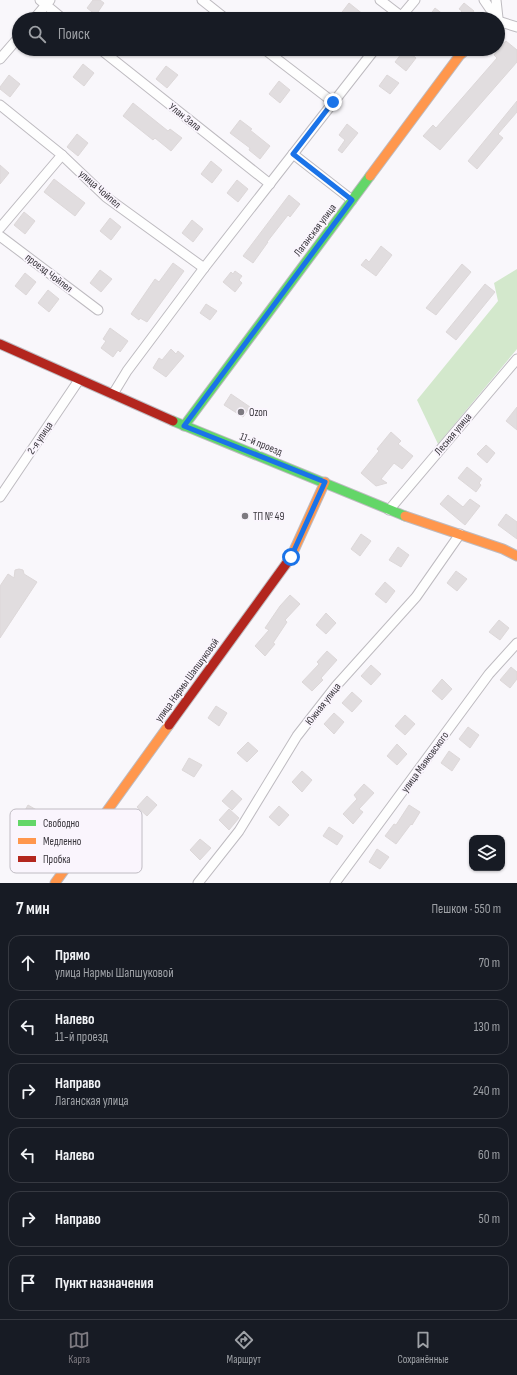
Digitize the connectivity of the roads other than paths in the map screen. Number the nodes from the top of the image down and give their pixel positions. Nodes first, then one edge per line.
1 (202, 0) edge
2 (380, 0) edge
3 (415, 0) edge
4 (484, 0) edge
5 (496, 0) edge
6 (45, 2) edge
7 (39, 12) edge
8 (56, 12) edge
9 (217, 12) edge
10 (393, 12) edge
11 (405, 12) edge
12 (492, 12) edge
13 (497, 12) edge
14 (505, 23) edge
15 (517, 27) edge
16 (12, 45) edge
17 (109, 56) edge
18 (273, 56) edge
19 (369, 56) edge
20 (459, 56) edge
21 (0, 59) edge
22 (333, 102) junction
23 (0, 105) edge
24 (293, 154) junction
25 (62, 155) junction
26 (270, 184) junction
27 (352, 200) junction
28 (0, 228) edge
29 (0, 236) edge
30 (204, 268) junction
31 (98, 310) dead end
32 (0, 344) edge
33 (517, 359) edge
34 (79, 380) junction
35 (113, 394) junction
36 (184, 426) junction
37 (325, 482) junction
38 (0, 497) edge
39 (389, 510) junction
40 (460, 534) junction
41 (517, 556) edge
42 (517, 643) edge
43 (109, 809) edge
44 (62, 873) edge
45 (55, 883) edge
46 (198, 883) edge
47 (335, 883) edge

1 - 9 street
2 - 10 street
3 - 11 street
4 - 12 street
5 - 13 street
6 - 7 street
6 - 8 street
14 - 15 street
16 - 21 street
17 - 26 street, Улан Зала
18 - 22 street
19 - 22 street
20 - 27 street, Лаганская улица
22 - 24 street
23 - 25 street, улица Чойпел
24 - 26 street
24 - 27 street
25 - 28 street
25 - 30 street, улица Чойпел
26 - 30 street
27 - 36 street, Лаганская улица
29 - 31 street, проезд Чойпел
30 - 35 street
32 - 34 street, 11-й проезд
33 - 39 street, Лесная улица
34 - 35 street, 11-й проезд
34 - 38 street, 2-я улица
35 - 36 street, 11-й проезд
36 - 37 street, 11-й проезд
37 - 39 street, 11-й проезд
37 - 43 street, улица Нармы Шапшуковой
39 - 40 street, 11-й проезд
40 - 41 street, 11-й проезд
40 - 46 street, Южная улица
42 - 47 street, улица Маяковского
44 - 45 street, улица Нармы Шапшуковой

